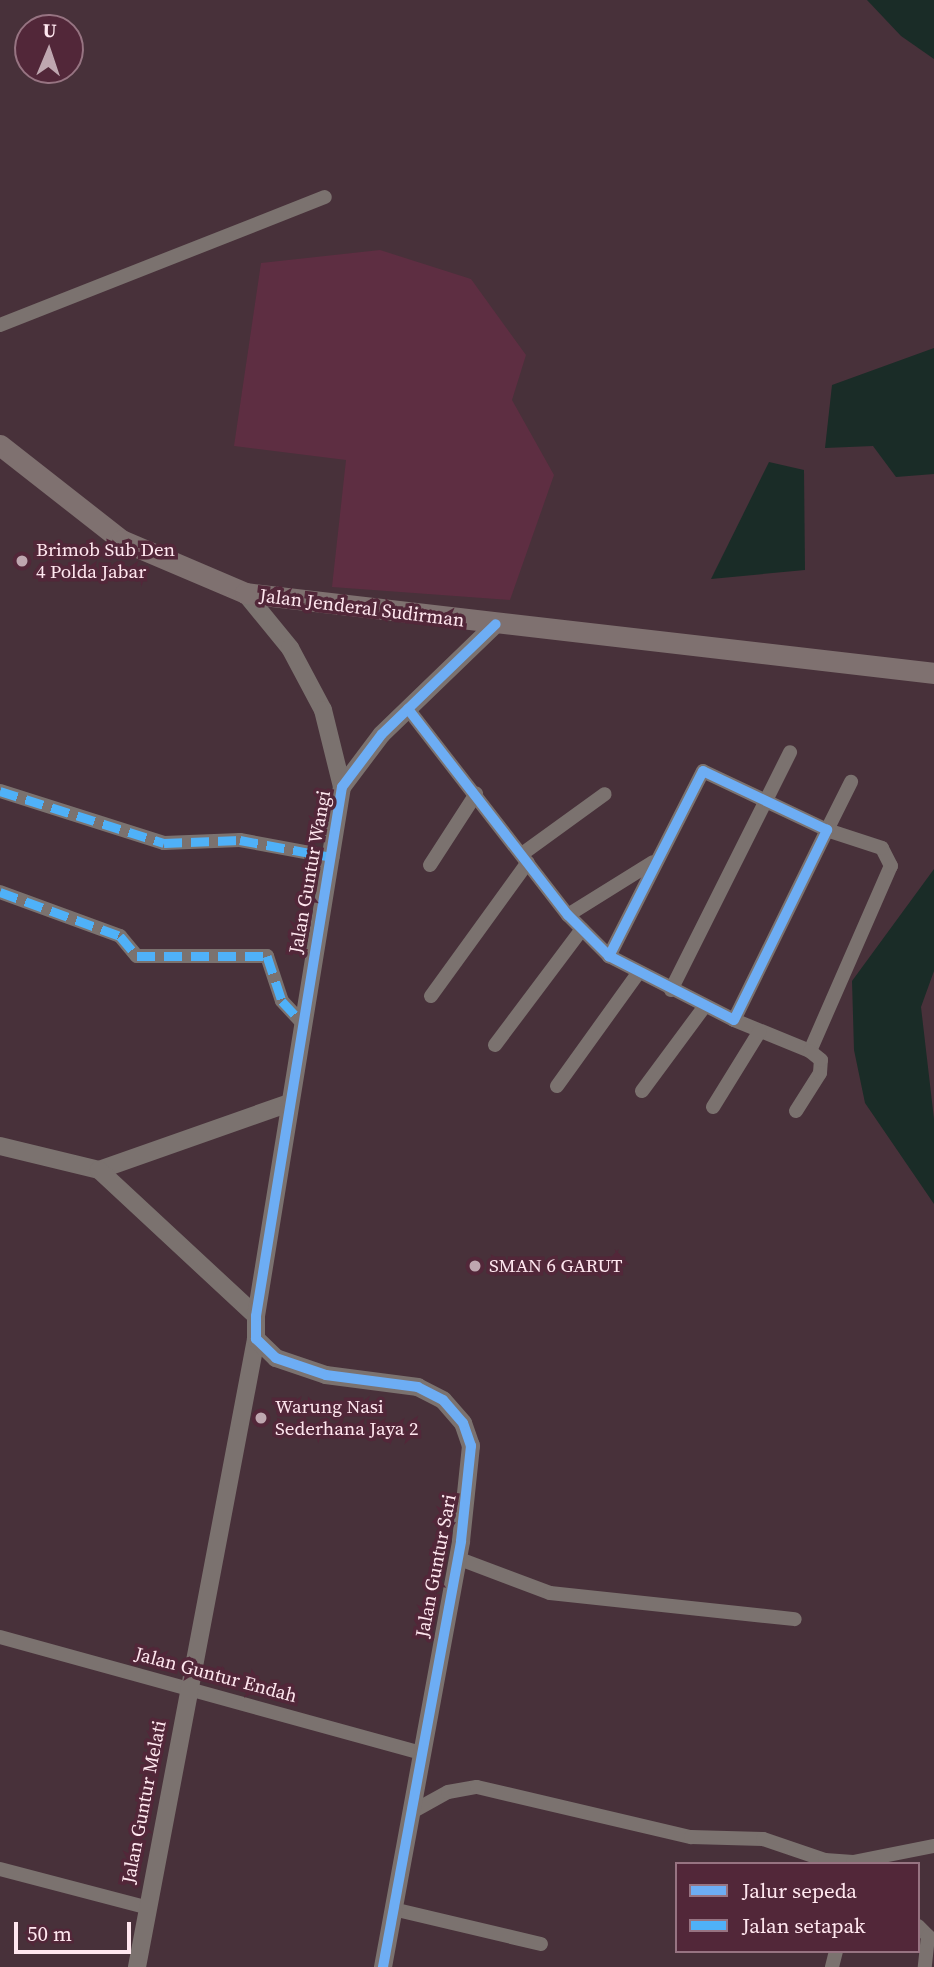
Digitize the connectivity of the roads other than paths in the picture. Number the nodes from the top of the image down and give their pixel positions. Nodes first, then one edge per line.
1 (325, 197) dead end
2 (0, 325) edge
3 (0, 445) edge
4 (245, 593) junction
5 (496, 624) junction
6 (934, 673) edge
7 (408, 709) junction
8 (790, 752) dead end
9 (851, 782) dead end
10 (342, 787) junction
11 (0, 791) edge
12 (476, 794) junction
13 (605, 794) dead end
14 (769, 798) junction
15 (827, 830) junction
16 (332, 857) junction
17 (525, 858) junction
18 (653, 862) junction
19 (430, 865) dead end
20 (0, 892) edge
21 (568, 915) junction
22 (582, 929) junction
23 (609, 956) junction
24 (639, 972) junction
25 (671, 990) junction
26 (431, 996) dead end
27 (705, 1006) junction
28 (300, 1020) junction
29 (734, 1020) junction
30 (760, 1031) junction
31 (495, 1045) dead end
32 (810, 1051) junction
33 (557, 1086) dead end
34 (642, 1091) dead end
35 (289, 1103) junction
36 (713, 1107) dead end
37 (796, 1111) dead end
38 (0, 1146) edge
39 (99, 1170) junction
40 (256, 1316) junction
41 (256, 1339) junction
42 (457, 1558) junction
43 (795, 1619) dead end
44 (0, 1637) edge
45 (187, 1687) junction
46 (421, 1753) junction
47 (410, 1813) junction
48 (934, 1846) edge
49 (847, 1862) edge
50 (858, 1862) edge
51 (0, 1869) edge
52 (145, 1907) junction
53 (393, 1909) junction
54 (920, 1929) edge
55 (541, 1944) dead end
56 (137, 1967) edge
57 (383, 1967) edge
58 (925, 1967) edge

1 - 2 street
3 - 4 main road, Jalan Jenderal Sudirman
4 - 5 main road, Jalan Jenderal Sudirman
4 - 10 street
5 - 6 main road, Jalan Jenderal Sudirman
5 - 7 street, Jalan Guntur Wangi
7 - 10 street, Jalan Guntur Wangi
7 - 12 street
8 - 14 street
9 - 15 street
10 - 16 street, Jalan Guntur Wangi
11 - 16 street
12 - 17 street
12 - 19 street
13 - 17 street
14 - 15 street
14 - 18 street
14 - 25 street
15 - 29 street
15 - 32 street
16 - 28 street, Jalan Guntur Wangi
17 - 21 street
17 - 26 street
18 - 21 street
18 - 23 street
20 - 28 street
21 - 22 street
22 - 23 street
22 - 31 street
23 - 24 street
24 - 25 street
24 - 33 street
25 - 27 street
27 - 29 street
27 - 34 street
28 - 35 street, Jalan Guntur Wangi
29 - 30 street
30 - 32 street
30 - 36 street
32 - 37 street
35 - 39 street
35 - 40 street, Jalan Guntur Wangi
38 - 39 street
39 - 40 street
40 - 41 street
41 - 42 street, Jalan Guntur Sari
41 - 45 street, Jalan Guntur Melati
42 - 43 street
42 - 46 street, Jalan Guntur Sari
44 - 45 street, Jalan Guntur Endah
45 - 46 street, Jalan Guntur Endah
45 - 52 street, Jalan Guntur Melati
46 - 47 street, Jalan Guntur Sari
47 - 49 street
47 - 53 street, Jalan Guntur Sari
48 - 50 street
51 - 52 street
52 - 56 street, Jalan Guntur Melati
53 - 55 street
53 - 57 street, Jalan Guntur Sari
54 - 58 street

